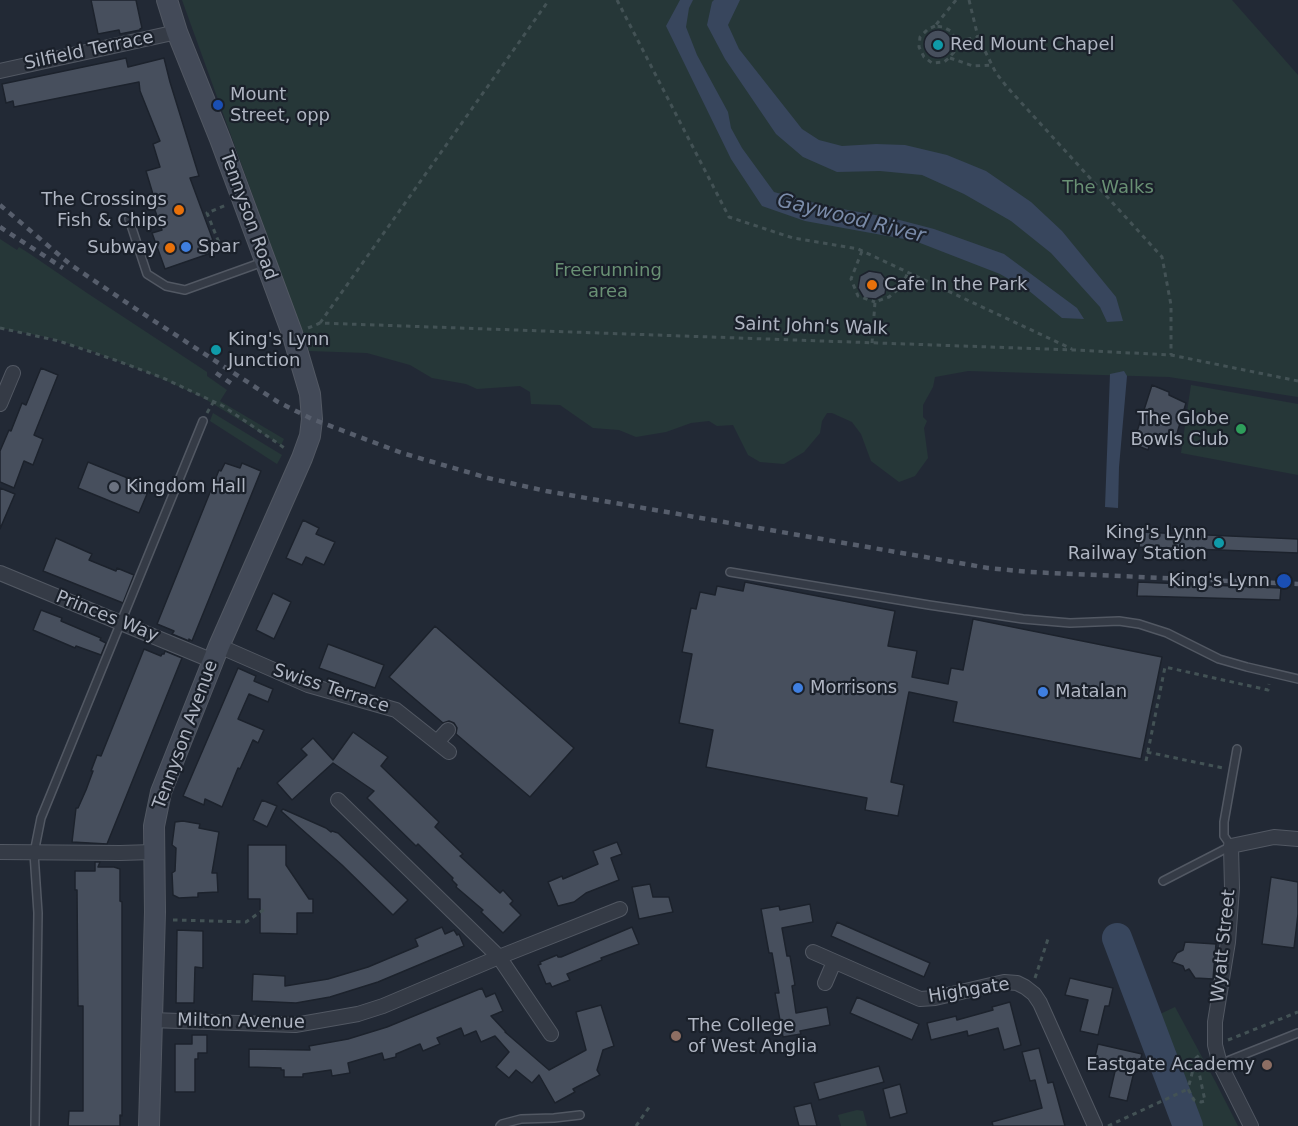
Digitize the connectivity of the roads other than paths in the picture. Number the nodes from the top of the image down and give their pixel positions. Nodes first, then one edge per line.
1 (167, 0) edge
2 (177, 32) junction
3 (0, 71) edge
4 (129, 219) dead end
5 (265, 262) junction
6 (13, 373) dead end
7 (0, 404) edge
8 (203, 421) dead end
9 (310, 436) joint
10 (730, 572) dead end
11 (0, 573) edge
12 (121, 623) junction
13 (216, 654) junction
14 (1298, 679) edge
15 (448, 730) dead end
16 (437, 742) junction
17 (1237, 748) dead end
18 (449, 752) dead end
19 (338, 800) dead end
20 (1298, 839) edge
21 (1231, 846) junction
22 (0, 852) edge
23 (153, 852) junction
24 (34, 853) junction
25 (1163, 880) dead end
26 (620, 909) dead end
27 (813, 952) dead end
28 (499, 957) junction
29 (834, 962) junction
30 (825, 983) dead end
31 (151, 1020) junction
32 (551, 1034) dead end
33 (1298, 1034) edge
34 (1220, 1064) junction
35 (580, 1115) dead end
36 (35, 1126) edge
37 (150, 1126) edge
38 (500, 1126) edge
39 (1095, 1126) edge
40 (1251, 1126) edge

1 - 2 main road, Tennyson Road
2 - 3 street, Silfield Terrace
2 - 5 main road, Tennyson Road
4 - 5 lane
5 - 9 main road, Tennyson Road
6 - 7 street
8 - 12 lane
9 - 13 main road, Tennyson Avenue
10 - 14 lane
11 - 12 street, Princes Way
12 - 13 street, Princes Way
12 - 24 lane
13 - 16 street, Swiss Terrace
13 - 23 main road, Tennyson Avenue
15 - 16 street
16 - 18 street, Swiss Terrace
17 - 21 lane
19 - 28 street
20 - 21 street
21 - 25 lane
21 - 34 street, Wyatt Street
22 - 24 street
23 - 24 street
23 - 31 main road, Tennyson Avenue
24 - 36 lane
26 - 28 street, Milton Avenue
27 - 29 street, Highgate
28 - 31 street, Milton Avenue
28 - 32 street
29 - 30 street
29 - 39 street, Highgate
31 - 37 main road, Tennyson Avenue
33 - 34 lane
34 - 40 street, Wyatt Street
35 - 38 lane

